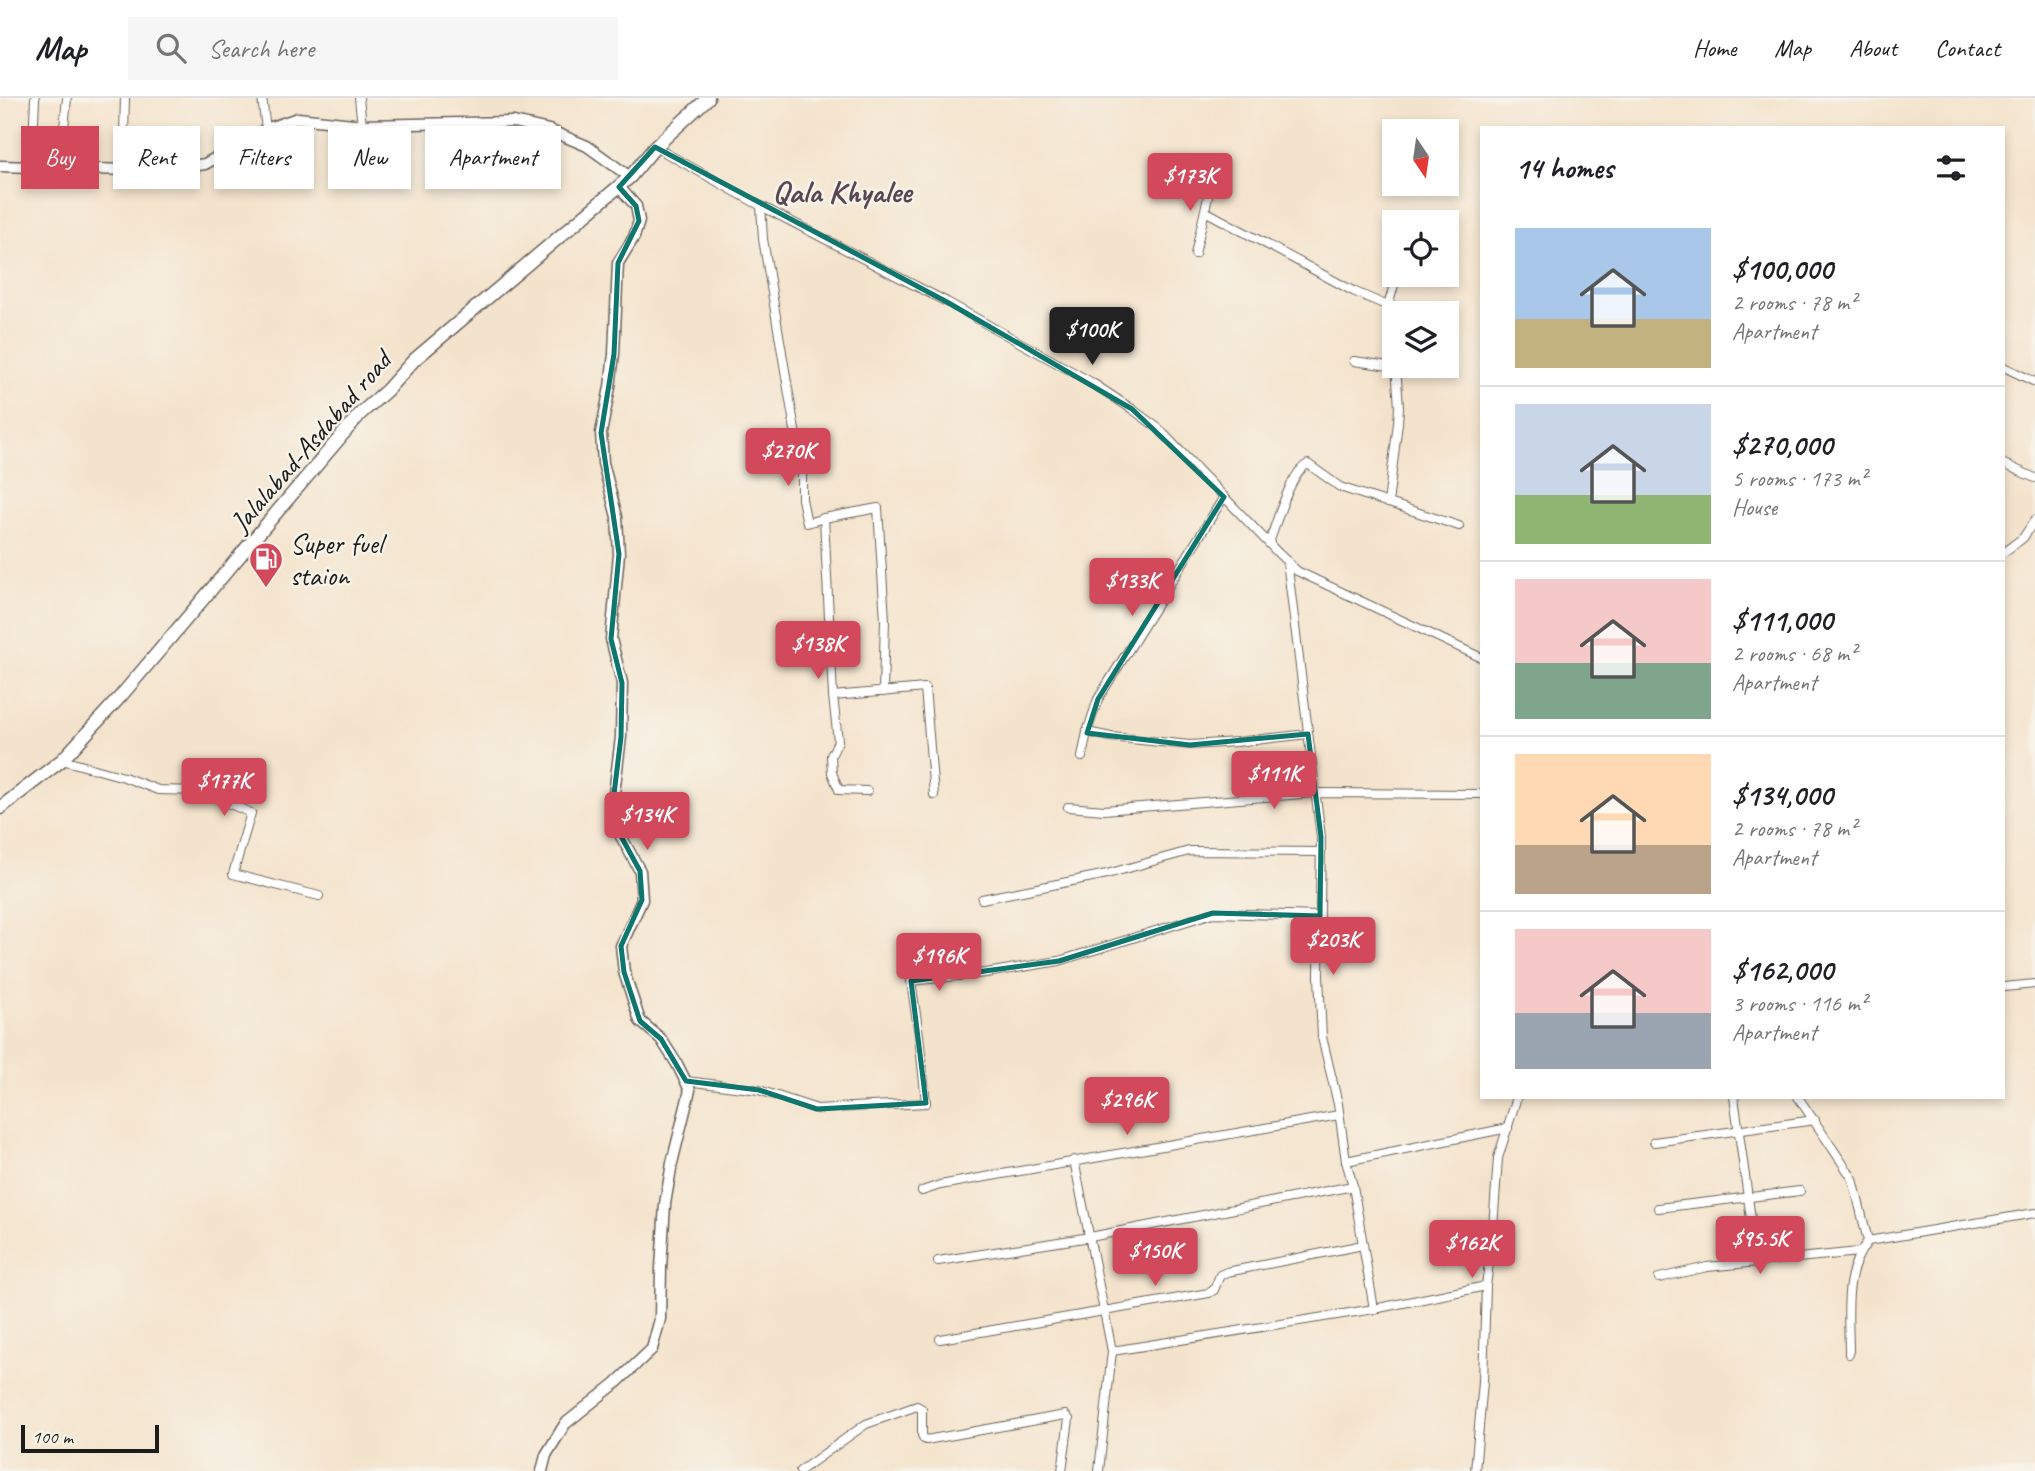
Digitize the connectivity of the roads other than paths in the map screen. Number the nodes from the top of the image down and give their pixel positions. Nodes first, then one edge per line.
1 (35, 98) edge
2 (67, 98) edge
3 (125, 98) edge
4 (262, 98) edge
5 (359, 98) edge
6 (708, 98) edge
7 (362, 125) junction
8 (34, 126) edge
9 (64, 126) edge
10 (124, 126) edge
11 (266, 126) edge
12 (272, 126) edge
13 (654, 147) junction
14 (0, 166) edge
15 (21, 167) edge
16 (630, 177) junction
17 (1212, 179) dead end
18 (619, 187) junction
19 (761, 206) junction
20 (1205, 211) junction
21 (1195, 254) dead end
22 (1382, 303) edge
23 (1354, 361) dead end
24 (1382, 364) edge
25 (2005, 367) edge
26 (1397, 378) edge
27 (2035, 382) edge
28 (2005, 464) edge
29 (2035, 478) edge
30 (1224, 497) junction
31 (1388, 503) junction
32 (824, 518) junction
33 (2035, 520) edge
34 (1459, 526) dead end
35 (1269, 543) junction
36 (2005, 551) edge
37 (1287, 561) junction
38 (1480, 657) edge
39 (883, 692) junction
40 (834, 696) junction
41 (1087, 732) junction
42 (1308, 734) junction
43 (1082, 757) dead end
44 (62, 760) junction
45 (867, 791) dead end
46 (1315, 793) junction
47 (1480, 794) edge
48 (934, 795) dead end
49 (1068, 807) dead end
50 (0, 808) edge
51 (1321, 852) junction
52 (319, 896) dead end
53 (982, 899) dead end
54 (1320, 916) junction
55 (2035, 984) edge
56 (2005, 987) edge
57 (686, 1081) junction
58 (1516, 1099) edge
59 (1734, 1099) edge
60 (1799, 1099) edge
61 (1339, 1115) junction
62 (1815, 1120) junction
63 (1508, 1128) junction
64 (1739, 1130) junction
65 (1654, 1142) dead end
66 (1074, 1160) junction
67 (1346, 1161) junction
68 (1353, 1186) junction
69 (922, 1191) dead end
70 (1800, 1191) dead end
71 (1748, 1195) junction
72 (1658, 1208) dead end
73 (2035, 1213) edge
74 (1090, 1237) junction
75 (1868, 1241) junction
76 (1363, 1245) junction
77 (1859, 1252) junction
78 (938, 1261) dead end
79 (1757, 1262) junction
80 (1659, 1278) dead end
81 (1486, 1286) junction
82 (1374, 1309) junction
83 (1104, 1311) junction
84 (940, 1339) dead end
85 (1112, 1351) junction
86 (1849, 1354) dead end
87 (542, 1471) edge
88 (800, 1471) edge
89 (1062, 1471) edge
90 (1099, 1471) edge
91 (1475, 1471) edge

1 - 8 street
2 - 9 street
3 - 10 street
4 - 11 street
5 - 7 street
6 - 13 main road, Jalalabad-Asdabad road
7 - 12 street
7 - 16 street
13 - 16 main road, Jalalabad-Asdabad road
13 - 19 street
14 - 15 street
16 - 18 main road, Jalalabad-Asdabad road
17 - 20 street
18 - 44 main road, Jalalabad-Asdabad road
18 - 57 street
19 - 30 street
19 - 32 street
20 - 21 street
20 - 22 street
23 - 24 street
25 - 27 street
26 - 31 street
28 - 29 street
30 - 35 street
30 - 41 street
31 - 34 street
31 - 35 street
32 - 39 street
32 - 40 street
33 - 36 street
35 - 37 street
37 - 38 street
37 - 42 street
39 - 40 street
39 - 48 street
40 - 45 street
41 - 42 street
41 - 43 street
42 - 46 street
44 - 50 main road, Jalalabad-Asdabad road
44 - 52 street
46 - 47 street
46 - 49 street
46 - 51 street
51 - 53 street
51 - 54 street
54 - 57 street
54 - 61 street
55 - 56 street
57 - 87 street
58 - 63 street
59 - 64 street
60 - 62 street
61 - 66 street
61 - 67 street
62 - 64 street
62 - 75 street
63 - 67 street
63 - 81 street
64 - 65 street
64 - 71 street
66 - 69 street
66 - 74 street
67 - 68 street
68 - 74 street
68 - 76 street
70 - 71 street
71 - 72 street
71 - 79 street
73 - 75 street
74 - 78 street
74 - 83 street
75 - 77 street
76 - 82 street
76 - 83 street
77 - 79 street
77 - 86 street
79 - 80 street
81 - 82 street
81 - 91 street
82 - 85 street
83 - 84 street
83 - 85 street
85 - 90 street
88 - 89 street

